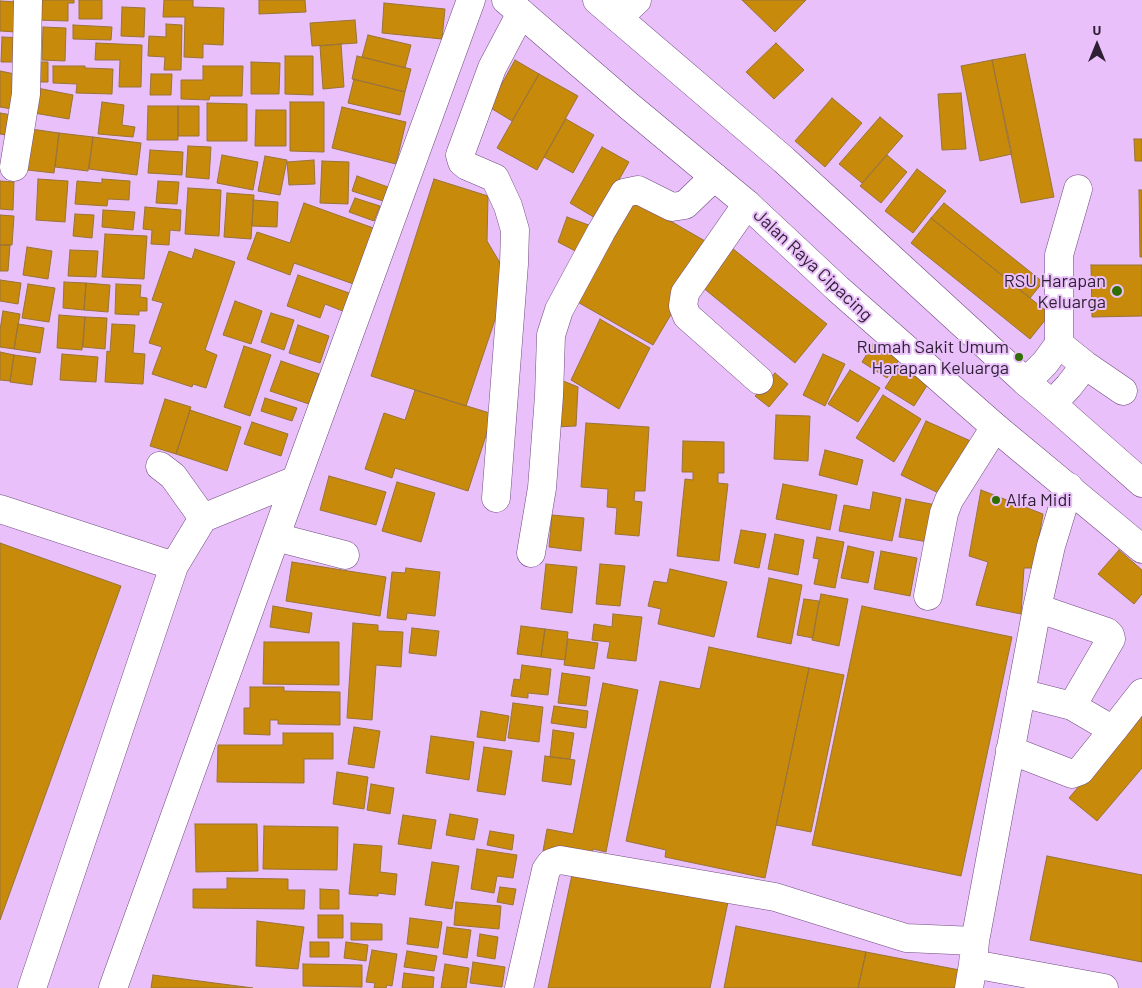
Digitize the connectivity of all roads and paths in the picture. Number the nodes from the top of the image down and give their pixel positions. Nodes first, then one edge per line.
1 (28, 0) edge
2 (471, 0) edge
3 (597, 0) edge
4 (514, 6) edge
5 (627, 9) edge
6 (14, 167) dead end
7 (714, 177) junction
8 (1078, 189) dead end
9 (747, 204) junction
10 (1059, 344) junction
11 (1085, 365) junction
12 (759, 380) dead end
13 (1026, 382) junction
14 (1123, 391) dead end
15 (1052, 404) junction
16 (995, 427) junction
17 (160, 466) dead end
18 (296, 480) junction
19 (1141, 482) edge
20 (1069, 487) junction
21 (496, 498) dead end
22 (0, 509) edge
23 (203, 518) junction
24 (276, 536) junction
25 (1142, 549) edge
26 (531, 553) dead end
27 (345, 555) dead end
28 (174, 566) junction
29 (928, 596) dead end
30 (1037, 608) junction
31 (1021, 693) junction
32 (1142, 693) edge
33 (1072, 706) junction
34 (1113, 730) junction
35 (1010, 750) junction
36 (972, 964) edge
37 (32, 988) edge
38 (113, 988) edge
39 (519, 988) edge
40 (1104, 988) edge

1 - 6 main road
2 - 18 main road
3 - 5 main road
4 - 7 main road, Jalan Raya Cipacing
4 - 21 main road
5 - 13 main road
7 - 9 main road, Jalan Raya Cipacing
7 - 26 main road
8 - 10 main road
9 - 12 main road
9 - 16 main road, Jalan Raya Cipacing
10 - 11 main road
10 - 13 main road
11 - 14 main road
11 - 15 main road
13 - 15 main road
15 - 19 main road
16 - 20 main road, Jalan Raya Cipacing
16 - 29 main road
17 - 23 main road
18 - 23 main road
18 - 24 main road
20 - 25 main road, Jalan Raya Cipacing
20 - 30 main road
22 - 28 main road
23 - 28 main road
24 - 27 main road
24 - 38 main road
28 - 37 main road
30 - 31 main road
30 - 33 main road
31 - 33 main road
31 - 35 main road
32 - 34 main road
33 - 34 main road
34 - 35 main road
35 - 36 main road
36 - 39 main road
36 - 40 main road

